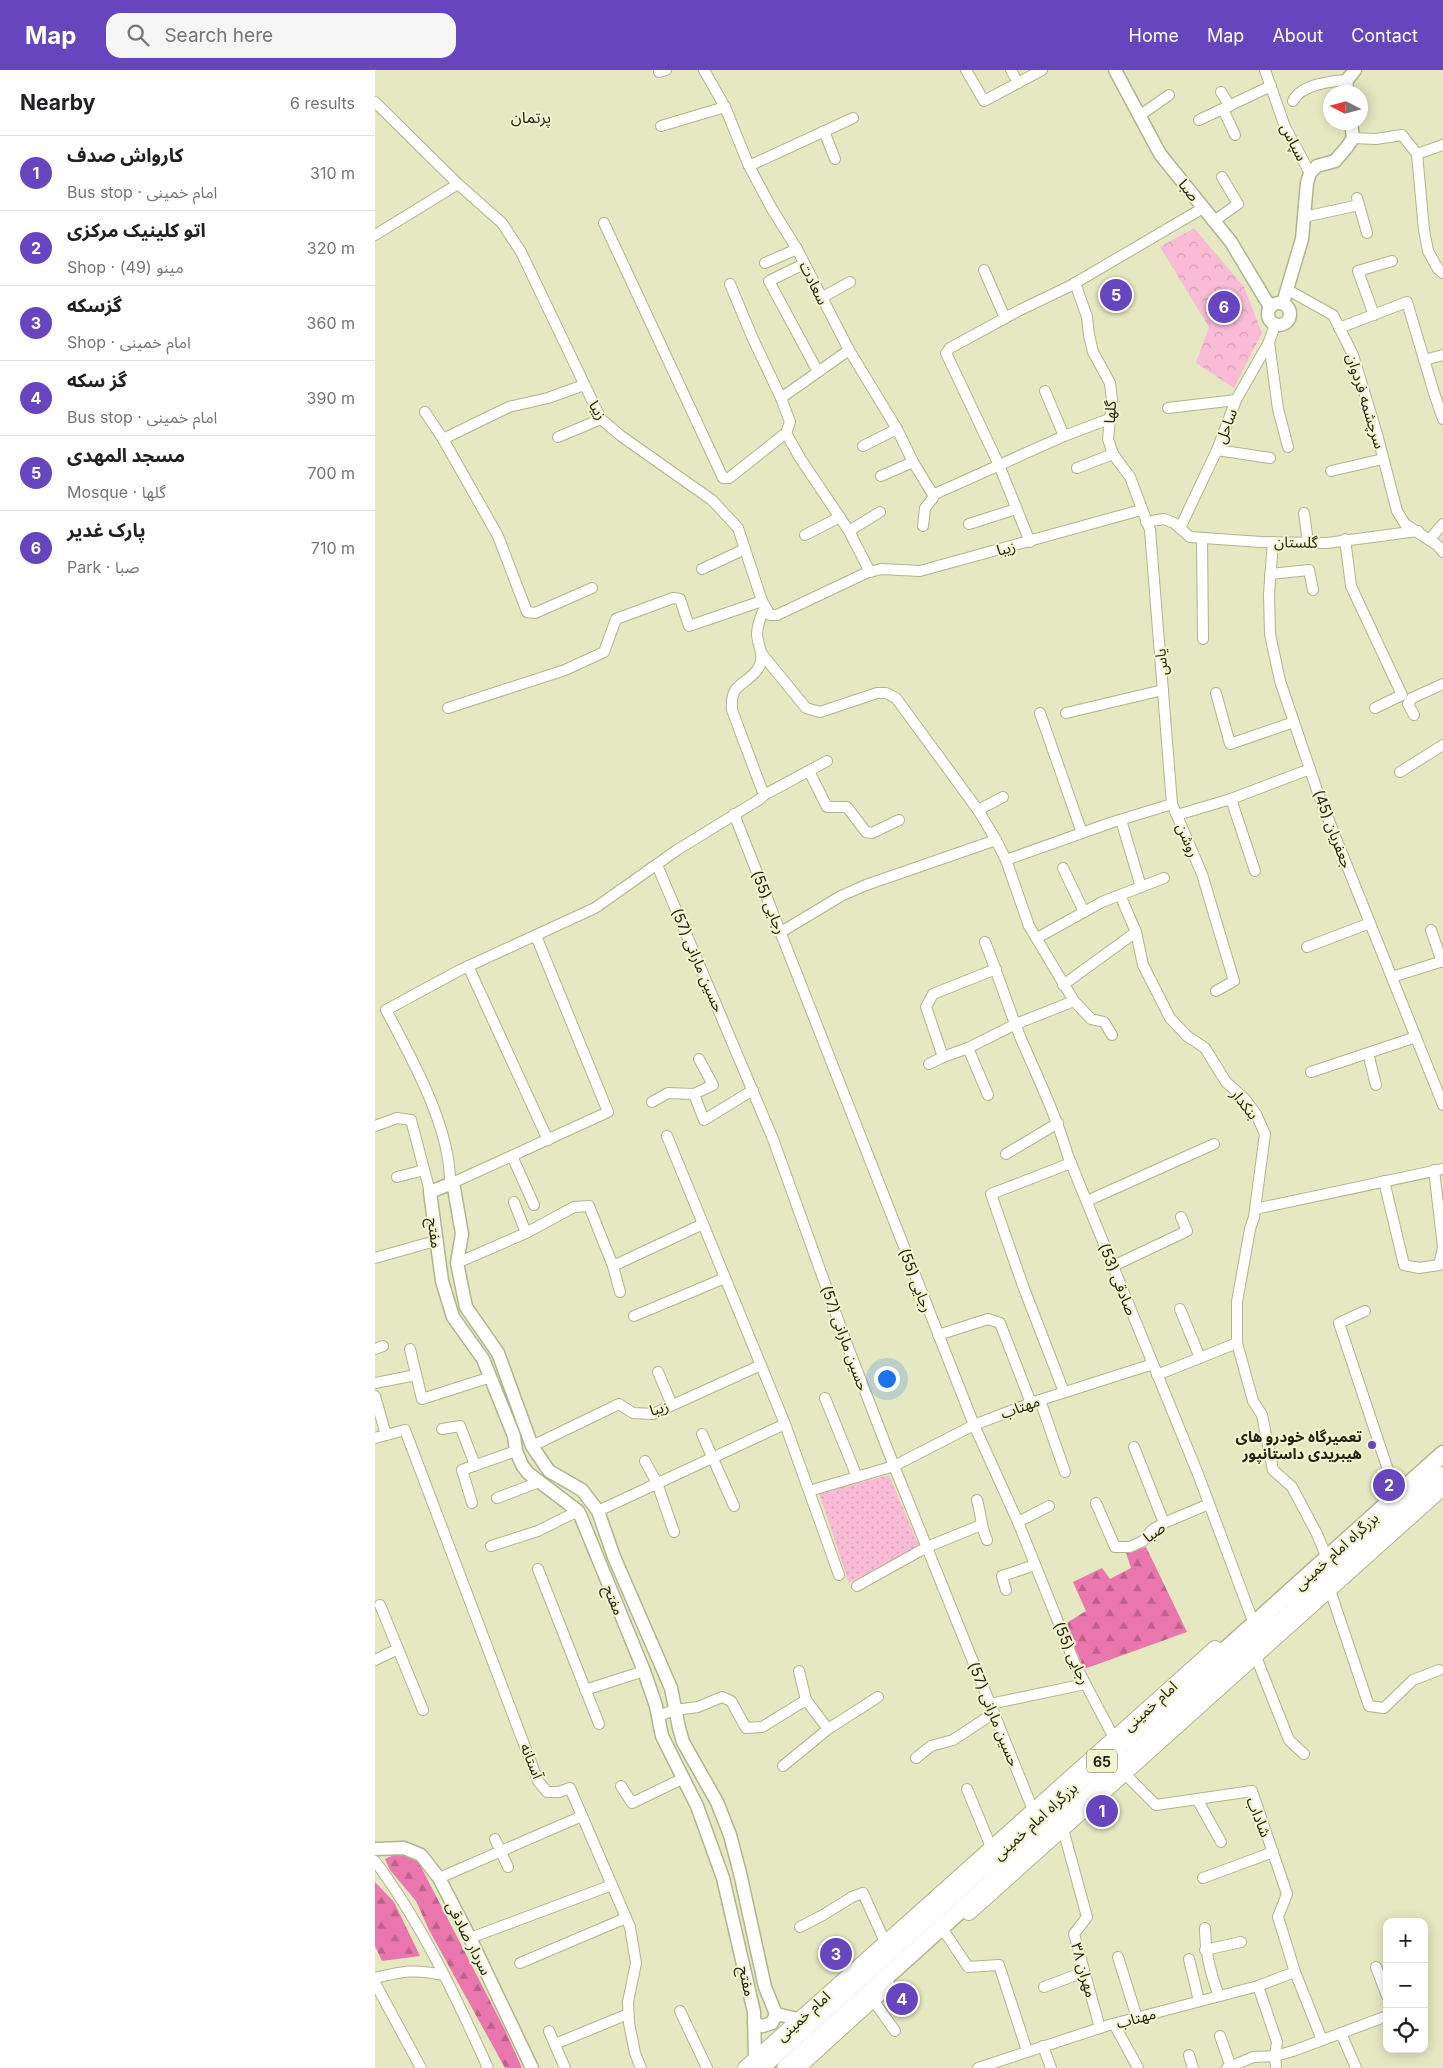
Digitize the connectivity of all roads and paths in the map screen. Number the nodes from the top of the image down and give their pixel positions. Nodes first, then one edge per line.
1 (704, 70) edge
2 (966, 70) edge
3 (1011, 70) edge
4 (1042, 70) edge
5 (1115, 70) edge
6 (1265, 70) edge
7 (1349, 81) edge
8 (1018, 83) junction
9 (1271, 86) junction
10 (1221, 92) dead end
11 (1169, 95) dead end
12 (1293, 101) dead end
13 (375, 102) edge
14 (725, 107) junction
15 (1226, 107) junction
16 (1139, 116) junction
17 (853, 118) dead end
18 (1199, 120) dead end
19 (661, 126) dead end
20 (1352, 130) edge
21 (824, 131) junction
22 (1235, 135) dead end
23 (1353, 138) junction
24 (1443, 146) edge
25 (1417, 154) junction
26 (835, 159) dead end
27 (749, 166) junction
28 (1310, 173) junction
29 (1222, 177) dead end
30 (459, 184) junction
31 (1203, 208) junction
32 (1304, 217) junction
33 (1214, 221) junction
34 (604, 222) dead end
35 (1367, 233) dead end
36 (375, 234) edge
37 (797, 248) junction
38 (1392, 261) dead end
39 (765, 263) dead end
40 (804, 264) junction
41 (984, 270) dead end
42 (1443, 273) edge
43 (850, 282) dead end
44 (1075, 283) junction
45 (730, 284) dead end
46 (1288, 290) junction
47 (821, 298) junction
48 (1283, 303) junction
49 (1270, 307) junction
50 (1374, 314) junction
51 (1005, 318) junction
52 (1275, 324) junction
53 (1339, 328) junction
54 (1269, 342) junction
55 (849, 350) junction
56 (1443, 355) edge
57 (1424, 360) junction
58 (819, 372) junction
59 (583, 385) junction
60 (1045, 391) dead end
61 (781, 398) junction
62 (1236, 400) junction
63 (1168, 408) dead end
64 (425, 412) dead end
65 (1443, 418) edge
66 (601, 419) junction
67 (1109, 419) junction
68 (897, 429) junction
69 (786, 433) junction
70 (1063, 436) junction
71 (558, 437) dead end
72 (443, 439) junction
73 (863, 446) dead end
74 (1288, 447) dead end
75 (1217, 450) junction
76 (1113, 454) junction
77 (1271, 458) dead end
78 (1383, 459) junction
79 (913, 462) junction
80 (999, 464) junction
81 (1077, 468) dead end
82 (1331, 471) dead end
83 (881, 476) dead end
84 (933, 493) junction
85 (1016, 509) junction
86 (1141, 510) junction
87 (880, 512) dead end
88 (1304, 513) dead end
89 (840, 517) junction
90 (1146, 522) junction
91 (969, 524) dead end
92 (1443, 524) edge
93 (923, 526) dead end
94 (1180, 528) junction
95 (849, 531) junction
96 (1418, 532) junction
97 (805, 535) dead end
98 (1202, 538) junction
99 (1345, 540) junction
100 (1429, 540) junction
101 (1030, 542) junction
102 (1273, 542) junction
103 (1308, 542) junction
104 (745, 549) junction
105 (1443, 552) edge
106 (701, 569) dead end
107 (869, 572) junction
108 (1270, 574) junction
109 (592, 588) dead end
110 (1313, 590) dead end
111 (763, 604) junction
112 (1203, 640) dead end
113 (762, 654) junction
114 (1443, 684) edge
115 (1163, 690) junction
116 (1216, 693) dead end
117 (448, 708) dead end
118 (1375, 708) dead end
119 (1040, 713) dead end
120 (1066, 713) dead end
121 (1414, 716) dead end
122 (1294, 722) junction
123 (1443, 745) edge
124 (827, 761) dead end
125 (1310, 769) junction
126 (809, 771) junction
127 (1400, 772) dead end
128 (763, 795) junction
129 (1003, 797) dead end
130 (1231, 799) junction
131 (1172, 804) junction
132 (978, 810) junction
133 (734, 814) junction
134 (1177, 815) junction
135 (899, 820) dead end
136 (1121, 820) junction
137 (1082, 833) junction
138 (996, 840) junction
139 (1006, 860) junction
140 (657, 865) junction
141 (1063, 868) dead end
142 (1255, 871) dead end
143 (1164, 878) dead end
144 (1141, 886) junction
145 (1120, 895) junction
146 (1084, 912) junction
147 (1370, 923) junction
148 (1431, 930) dead end
149 (781, 932) junction
150 (1136, 932) junction
151 (536, 936) junction
152 (1037, 938) junction
153 (985, 942) dead end
154 (1307, 947) dead end
155 (1442, 961) edge
156 (468, 966) junction
157 (996, 969) junction
158 (1392, 978) junction
159 (1063, 985) junction
160 (1216, 991) dead end
161 (1073, 1001) junction
162 (1016, 1024) junction
163 (1112, 1035) dead end
164 (1416, 1037) junction
165 (969, 1048) junction
166 (1368, 1053) junction
167 (943, 1057) junction
168 (699, 1060) dead end
169 (929, 1064) dead end
170 (1311, 1072) dead end
171 (1376, 1085) dead end
172 (753, 1090) junction
173 (694, 1094) junction
174 (988, 1096) dead end
175 (652, 1102) dead end
176 (1443, 1105) edge
177 (1058, 1123) junction
178 (375, 1126) edge
179 (667, 1136) dead end
180 (548, 1140) junction
181 (1213, 1144) dead end
182 (1006, 1154) dead end
183 (512, 1156) junction
184 (1071, 1163) junction
185 (1439, 1169) edge
186 (424, 1170) junction
187 (397, 1177) dead end
188 (1384, 1181) junction
189 (450, 1184) junction
190 (430, 1192) junction
191 (1087, 1201) junction
192 (514, 1202) dead end
193 (534, 1205) dead end
194 (1255, 1209) junction
195 (1181, 1217) dead end
196 (703, 1224) junction
197 (526, 1232) junction
198 (435, 1241) junction
199 (375, 1258) edge
200 (457, 1263) junction
201 (613, 1266) junction
202 (1113, 1266) junction
203 (725, 1278) junction
204 (620, 1292) dead end
205 (1180, 1309) dead end
206 (1365, 1310) dead end
207 (634, 1316) dead end
208 (937, 1336) junction
209 (1237, 1343) junction
210 (410, 1349) dead end
211 (1200, 1358) junction
212 (1153, 1364) junction
213 (761, 1365) junction
214 (658, 1372) dead end
215 (416, 1375) junction
216 (1157, 1375) junction
217 (491, 1377) junction
218 (375, 1383) edge
219 (1064, 1392) junction
220 (375, 1396) edge
221 (825, 1398) dead end
222 (1036, 1401) junction
223 (672, 1405) junction
224 (785, 1424) junction
225 (974, 1425) junction
226 (442, 1429) dead end
227 (702, 1434) dead end
228 (386, 1435) junction
229 (375, 1438) edge
230 (1443, 1444) edge
231 (532, 1446) junction
232 (1133, 1447) dead end
233 (516, 1451) junction
234 (1443, 1454) edge
235 (712, 1459) junction
236 (645, 1461) dead end
237 (475, 1465) junction
238 (893, 1466) junction
239 (1065, 1472) dead end
240 (1443, 1475) edge
241 (857, 1476) junction
242 (539, 1482) junction
243 (657, 1483) junction
244 (1394, 1488) junction
245 (1443, 1488) edge
246 (809, 1490) junction
247 (497, 1498) dead end
248 (977, 1500) dead end
249 (1096, 1502) dead end
250 (472, 1503) dead end
251 (1209, 1504) junction
252 (734, 1506) dead end
253 (1049, 1506) dead end
254 (578, 1511) junction
255 (598, 1511) junction
256 (1018, 1522) junction
257 (1164, 1523) junction
258 (981, 1525) junction
259 (673, 1532) dead end
260 (987, 1540) dead end
261 (491, 1546) dead end
262 (927, 1548) junction
263 (1324, 1551) junction
264 (1035, 1565) junction
265 (538, 1569) dead end
266 (839, 1574) dead end
267 (857, 1586) dead end
268 (1006, 1590) dead end
269 (1330, 1590) junction
270 (380, 1605) dead end
271 (1251, 1616) junction
272 (398, 1649) junction
273 (1256, 1657) junction
274 (375, 1660) edge
275 (1439, 1670) dead end
276 (644, 1671) junction
277 (799, 1671) dead end
278 (1085, 1684) junction
279 (585, 1690) junction
280 (878, 1697) dead end
281 (806, 1700) junction
282 (992, 1708) junction
283 (423, 1710) dead end
284 (675, 1710) junction
285 (658, 1716) junction
286 (599, 1724) dead end
287 (827, 1729) junction
288 (1114, 1738) junction
289 (1304, 1754) dead end
290 (916, 1758) dead end
291 (783, 1766) dead end
292 (1125, 1774) junction
293 (684, 1778) junction
294 (621, 1786) dead end
295 (967, 1788) dead end
296 (1197, 1799) junction
297 (1033, 1810) junction
298 (582, 1816) junction
299 (1063, 1830) junction
300 (495, 1839) dead end
301 (1221, 1842) dead end
302 (991, 1847) junction
303 (375, 1849) edge
304 (501, 1851) junction
305 (1273, 1852) junction
306 (375, 1862) edge
307 (508, 1867) dead end
308 (439, 1878) junction
309 (1203, 1878) dead end
310 (612, 1885) junction
311 (626, 1918) junction
312 (800, 1927) dead end
313 (1205, 1928) dead end
314 (946, 1934) junction
315 (470, 1938) junction
316 (885, 1942) junction
317 (1241, 1942) dead end
318 (1205, 1950) junction
319 (1118, 1956) dead end
320 (1189, 1959) dead end
321 (520, 1963) dead end
322 (1376, 1968) dead end
323 (1084, 1972) junction
324 (1295, 1972) junction
325 (444, 1975) junction
326 (375, 1978) edge
327 (375, 1982) edge
328 (1258, 1986) junction
329 (1383, 1986) edge
330 (1044, 1987) dead end
331 (1219, 1996) junction
332 (873, 2000) junction
333 (1199, 2001) junction
334 (680, 2011) dead end
335 (629, 2014) junction
336 (776, 2014) junction
337 (1383, 2017) edge
338 (1137, 2018) junction
339 (799, 2019) junction
340 (754, 2023) junction
341 (1114, 2024) junction
342 (1100, 2028) junction
343 (549, 2031) dead end
344 (895, 2031) dead end
345 (1341, 2033) junction
346 (1220, 2036) dead end
347 (1322, 2040) junction
348 (555, 2044) junction
349 (1043, 2046) junction
350 (1027, 2050) junction
351 (1189, 2055) dead end
352 (1275, 2056) junction
353 (758, 2063) edge
354 (802, 2066) edge
355 (1229, 2067) edge
356 (421, 2068) edge
357 (489, 2068) edge
358 (532, 2068) edge
359 (565, 2068) edge
360 (641, 2068) edge
361 (707, 2068) edge
362 (745, 2068) edge
363 (785, 2068) edge
364 (980, 2068) edge
365 (1051, 2068) edge
366 (1138, 2068) edge
367 (1193, 2068) edge
368 (1277, 2068) edge
369 (1356, 2068) edge

1 - 14 street, سعادت
2 - 8 street
3 - 8 street
4 - 8 street
5 - 16 street, صبا
6 - 9 street, سپاس
7 - 12 street
9 - 15 street
9 - 28 street, سپاس
10 - 15 street
11 - 16 street
13 - 30 street, زیبا
14 - 19 street
14 - 27 street, سعادت
15 - 18 street
15 - 22 street
16 - 31 street, صبا
17 - 21 street
20 - 23 street
21 - 26 street
21 - 27 street
23 - 25 street
23 - 28 street, سپاس
24 - 25 street
25 - 42 street
27 - 37 street, سعادت
28 - 32 street
29 - 33 street
30 - 36 street
30 - 59 street, زیبا
31 - 33 street, صبا
31 - 44 street
32 - 35 street
32 - 46 street
33 - 49 street, صبا
34 - 69 street
37 - 39 street
37 - 40 street, سعادت
38 - 50 street
40 - 47 street, سعادت
40 - 58 street
41 - 51 street
43 - 47 street
44 - 51 street
44 - 67 street, گلها
45 - 61 street
46 - 48 street
46 - 53 street, سرچشمه فردوان
47 - 55 street, سعادت
48 - 49 street
48 - 52 street
49 - 52 street
50 - 53 street
50 - 57 street
51 - 80 street
52 - 54 street, ساحل
53 - 78 street, سرچشمه فردوان
54 - 62 street, ساحل
54 - 74 street
55 - 58 street
55 - 68 street, سعادت
56 - 57 street
57 - 65 street
58 - 61 street
59 - 66 street, زیبا
59 - 72 street
60 - 70 street
61 - 69 street
62 - 63 street
62 - 75 street, ساحل
64 - 72 street
66 - 71 street
66 - 104 street, زیبا
67 - 70 street
67 - 76 street, گلها
68 - 73 street
68 - 79 street, سعادت
69 - 89 street
70 - 80 street
72 - 109 street
75 - 77 street
75 - 94 street, ساحل
76 - 81 street
76 - 86 street, گلها
78 - 82 street
78 - 96 street, سرچشمه فردوان
79 - 83 street
79 - 84 street, سعادت
80 - 84 street
80 - 85 street
84 - 93 street
85 - 91 street
85 - 101 street
86 - 90 street, یاس
86 - 101 street, زیبا
87 - 95 street
88 - 103 street
89 - 95 street
89 - 97 street
90 - 94 street, گلستان
90 - 115 street, یاس
92 - 100 street
94 - 98 street, گلستان
95 - 107 street
96 - 99 street, گلستان
96 - 100 street
98 - 102 street, گلستان
98 - 112 street
99 - 103 street, گلستان
99 - 118 street
100 - 105 street
101 - 107 street, زیبا
102 - 103 street, گلستان
102 - 108 street, جعفریان (45)
104 - 106 street
104 - 111 street, زیبا
107 - 111 street, زیبا
108 - 110 street
108 - 122 street, جعفریان (45)
111 - 113 street
111 - 117 street
113 - 128 street
113 - 132 street
114 - 121 street
115 - 120 street
115 - 131 street, یاس
116 - 122 street
119 - 137 street
122 - 125 street, جعفریان (45)
123 - 127 street
124 - 126 street
125 - 130 street, روشن
125 - 147 street, جعفریان (45)
126 - 128 street
126 - 135 street
128 - 133 street
129 - 132 street
130 - 134 street, روشن
130 - 142 street
131 - 134 street, یاس
131 - 136 street
132 - 138 street
133 - 140 street
133 - 149 street, رجایی (55)
134 - 160 street, روشن
136 - 137 street
136 - 144 street
137 - 139 street
138 - 139 street
138 - 149 street
139 - 152 street
140 - 151 street
140 - 172 street, حسین مارانی (57)
141 - 146 street
143 - 144 street
144 - 145 street
145 - 146 street
145 - 150 street, بنکدار
146 - 152 street
147 - 154 street
147 - 158 street, جعفریان (45)
148 - 155 street
149 - 208 street, رجایی (55)
150 - 159 street
150 - 194 street, بنکدار
151 - 156 street
151 - 180 street
152 - 159 street
153 - 157 street, صادقی (53)
155 - 158 street
156 - 180 street
156 - 189 street, مفتح
157 - 162 street, صادقی (53)
157 - 167 street
158 - 164 street, جعفریان (45)
159 - 161 street
161 - 162 street
161 - 163 street
162 - 165 street
162 - 177 street, صادقی (53)
164 - 166 street
164 - 176 street, جعفریان (45)
165 - 167 street
165 - 174 street
166 - 170 street
166 - 171 street
167 - 169 street
168 - 173 street
172 - 173 street
172 - 238 street, حسین مارانی (57)
173 - 175 street
177 - 182 street
177 - 184 street, صادقی (53)
178 - 186 street
179 - 196 street
180 - 183 street
181 - 191 street
183 - 189 street
183 - 193 street
184 - 191 street, صادقی (53)
184 - 219 street
185 - 188 street
185 - 188 street
186 - 187 street
186 - 190 street
188 - 194 street
189 - 190 street
189 - 200 street, مفتح
190 - 198 street, مفتح
191 - 202 street, صادقی (53)
192 - 197 street
194 - 209 street, بنکدار
195 - 202 street
196 - 201 street
196 - 203 street
197 - 200 street
197 - 201 street
198 - 199 street
198 - 217 street, مفتح
200 - 231 street, مفتح
201 - 204 street
202 - 212 street, صادقی (53)
203 - 207 street
203 - 213 street
205 - 211 street
206 - 244 street
208 - 222 street
208 - 225 street, رجایی (55)
209 - 211 street
209 - 263 street, بنکدار
210 - 215 street
211 - 216 street
212 - 216 street, صادقی (53)
212 - 219 street, مهتاب
213 - 223 street, زیبا
213 - 224 street
214 - 223 street
215 - 217 street
215 - 218 street
216 - 251 street, صادقی (53)
217 - 233 street, مفتح
219 - 222 street, مهتاب
220 - 228 street
221 - 241 street
222 - 225 street, مهتاب
222 - 239 street
223 - 231 street, زیبا
224 - 235 street
224 - 246 street
225 - 238 street, مهتاب
225 - 256 street, رجایی (55)
226 - 237 street
227 - 235 street
228 - 229 street
228 - 298 street, آستانه
230 - 244 main road, امام خمینی
231 - 255 street, مفتح
232 - 257 street
233 - 237 street
233 - 242 street, مفتح
234 - 353 highway, بزرگراه امام خمینی / 65
235 - 243 street
235 - 252 street
236 - 243 street
237 - 250 street
238 - 241 street, مهتاب
238 - 262 street, حسین مارانی (57)
240 - 363 highway, بزرگراه امام خمینی / 65
241 - 246 street, مهتاب
242 - 247 street
242 - 254 street, مفتح
243 - 255 street
243 - 259 street
244 - 263 main road, امام خمینی
245 - 269 main road
246 - 266 street
248 - 258 street
249 - 257 street, صبا
251 - 257 street, صبا
251 - 271 street, صادقی (53)
253 - 256 street
254 - 261 street
254 - 276 street, مفتح
255 - 284 street, مفتح
256 - 264 street, رجایی (55)
258 - 260 street
258 - 262 street
262 - 267 street
262 - 282 street, حسین مارانی (57)
263 - 271 main road, امام خمینی
264 - 268 street
264 - 278 street, رجایی (55)
265 - 279 street
269 - 273 main road
269 - 275 street
270 - 272 street
271 - 288 main road, امام خمینی
272 - 274 street
272 - 283 street
273 - 289 street
273 - 292 main road
276 - 279 street
276 - 285 street, مفتح
277 - 281 street
278 - 282 street
278 - 288 street, رجایی (55)
279 - 286 street
280 - 287 street
281 - 284 street
281 - 287 street
282 - 290 street
282 - 297 street, حسین مارانی (57)
284 - 285 street
284 - 336 street, مفتح
285 - 293 street, مفتح
287 - 291 street
288 - 297 main road, امام خمینی
292 - 296 street, شاداب
292 - 299 main road
293 - 294 street
293 - 340 street, مفتح
295 - 302 street
296 - 301 street
296 - 305 street, شاداب
297 - 302 main road, امام خمینی
298 - 304 street
298 - 310 street, آستانه
299 - 314 main road
299 - 323 street, مهران ۳۸
300 - 304 street
302 - 316 main road, امام خمینی
303 - 308 street, سردار صادقی
304 - 307 street
304 - 308 street
305 - 309 street
305 - 324 street, شاداب
306 - 325 street
308 - 315 street, سردار صادقی
310 - 311 street, آستانه
310 - 315 street
311 - 321 street
311 - 335 street, آستانه
312 - 316 street
313 - 318 street
314 - 332 main road
314 - 350 street
315 - 358 street, سردار صادقی
316 - 339 main road, امام خمینی
317 - 318 street
318 - 331 street
319 - 338 street
320 - 333 street
322 - 329 street
323 - 330 street
323 - 342 street, مهران ۳۸
324 - 328 street, مهتاب
324 - 347 street, شاداب
325 - 326 street
325 - 357 street
327 - 356 street
328 - 331 street, مهتاب
328 - 352 street
331 - 333 street, مهتاب
332 - 344 street
332 - 354 main road
333 - 338 street, مهتاب
334 - 361 street
335 - 348 street
335 - 360 street, آستانه
336 - 339 street
336 - 340 street
337 - 345 street
338 - 341 street, مهتاب
339 - 353 main road, امام خمینی
340 - 353 street, مفتح
341 - 342 street, مهتاب
341 - 366 street
342 - 349 street, مهتاب
343 - 348 street
345 - 347 street
345 - 369 street
346 - 355 street
347 - 352 street
348 - 359 street
349 - 350 street, مهتاب
349 - 365 street
350 - 364 street, مهتاب
351 - 367 street
352 - 355 street
352 - 368 street
353 - 362 main road, امام خمینی

